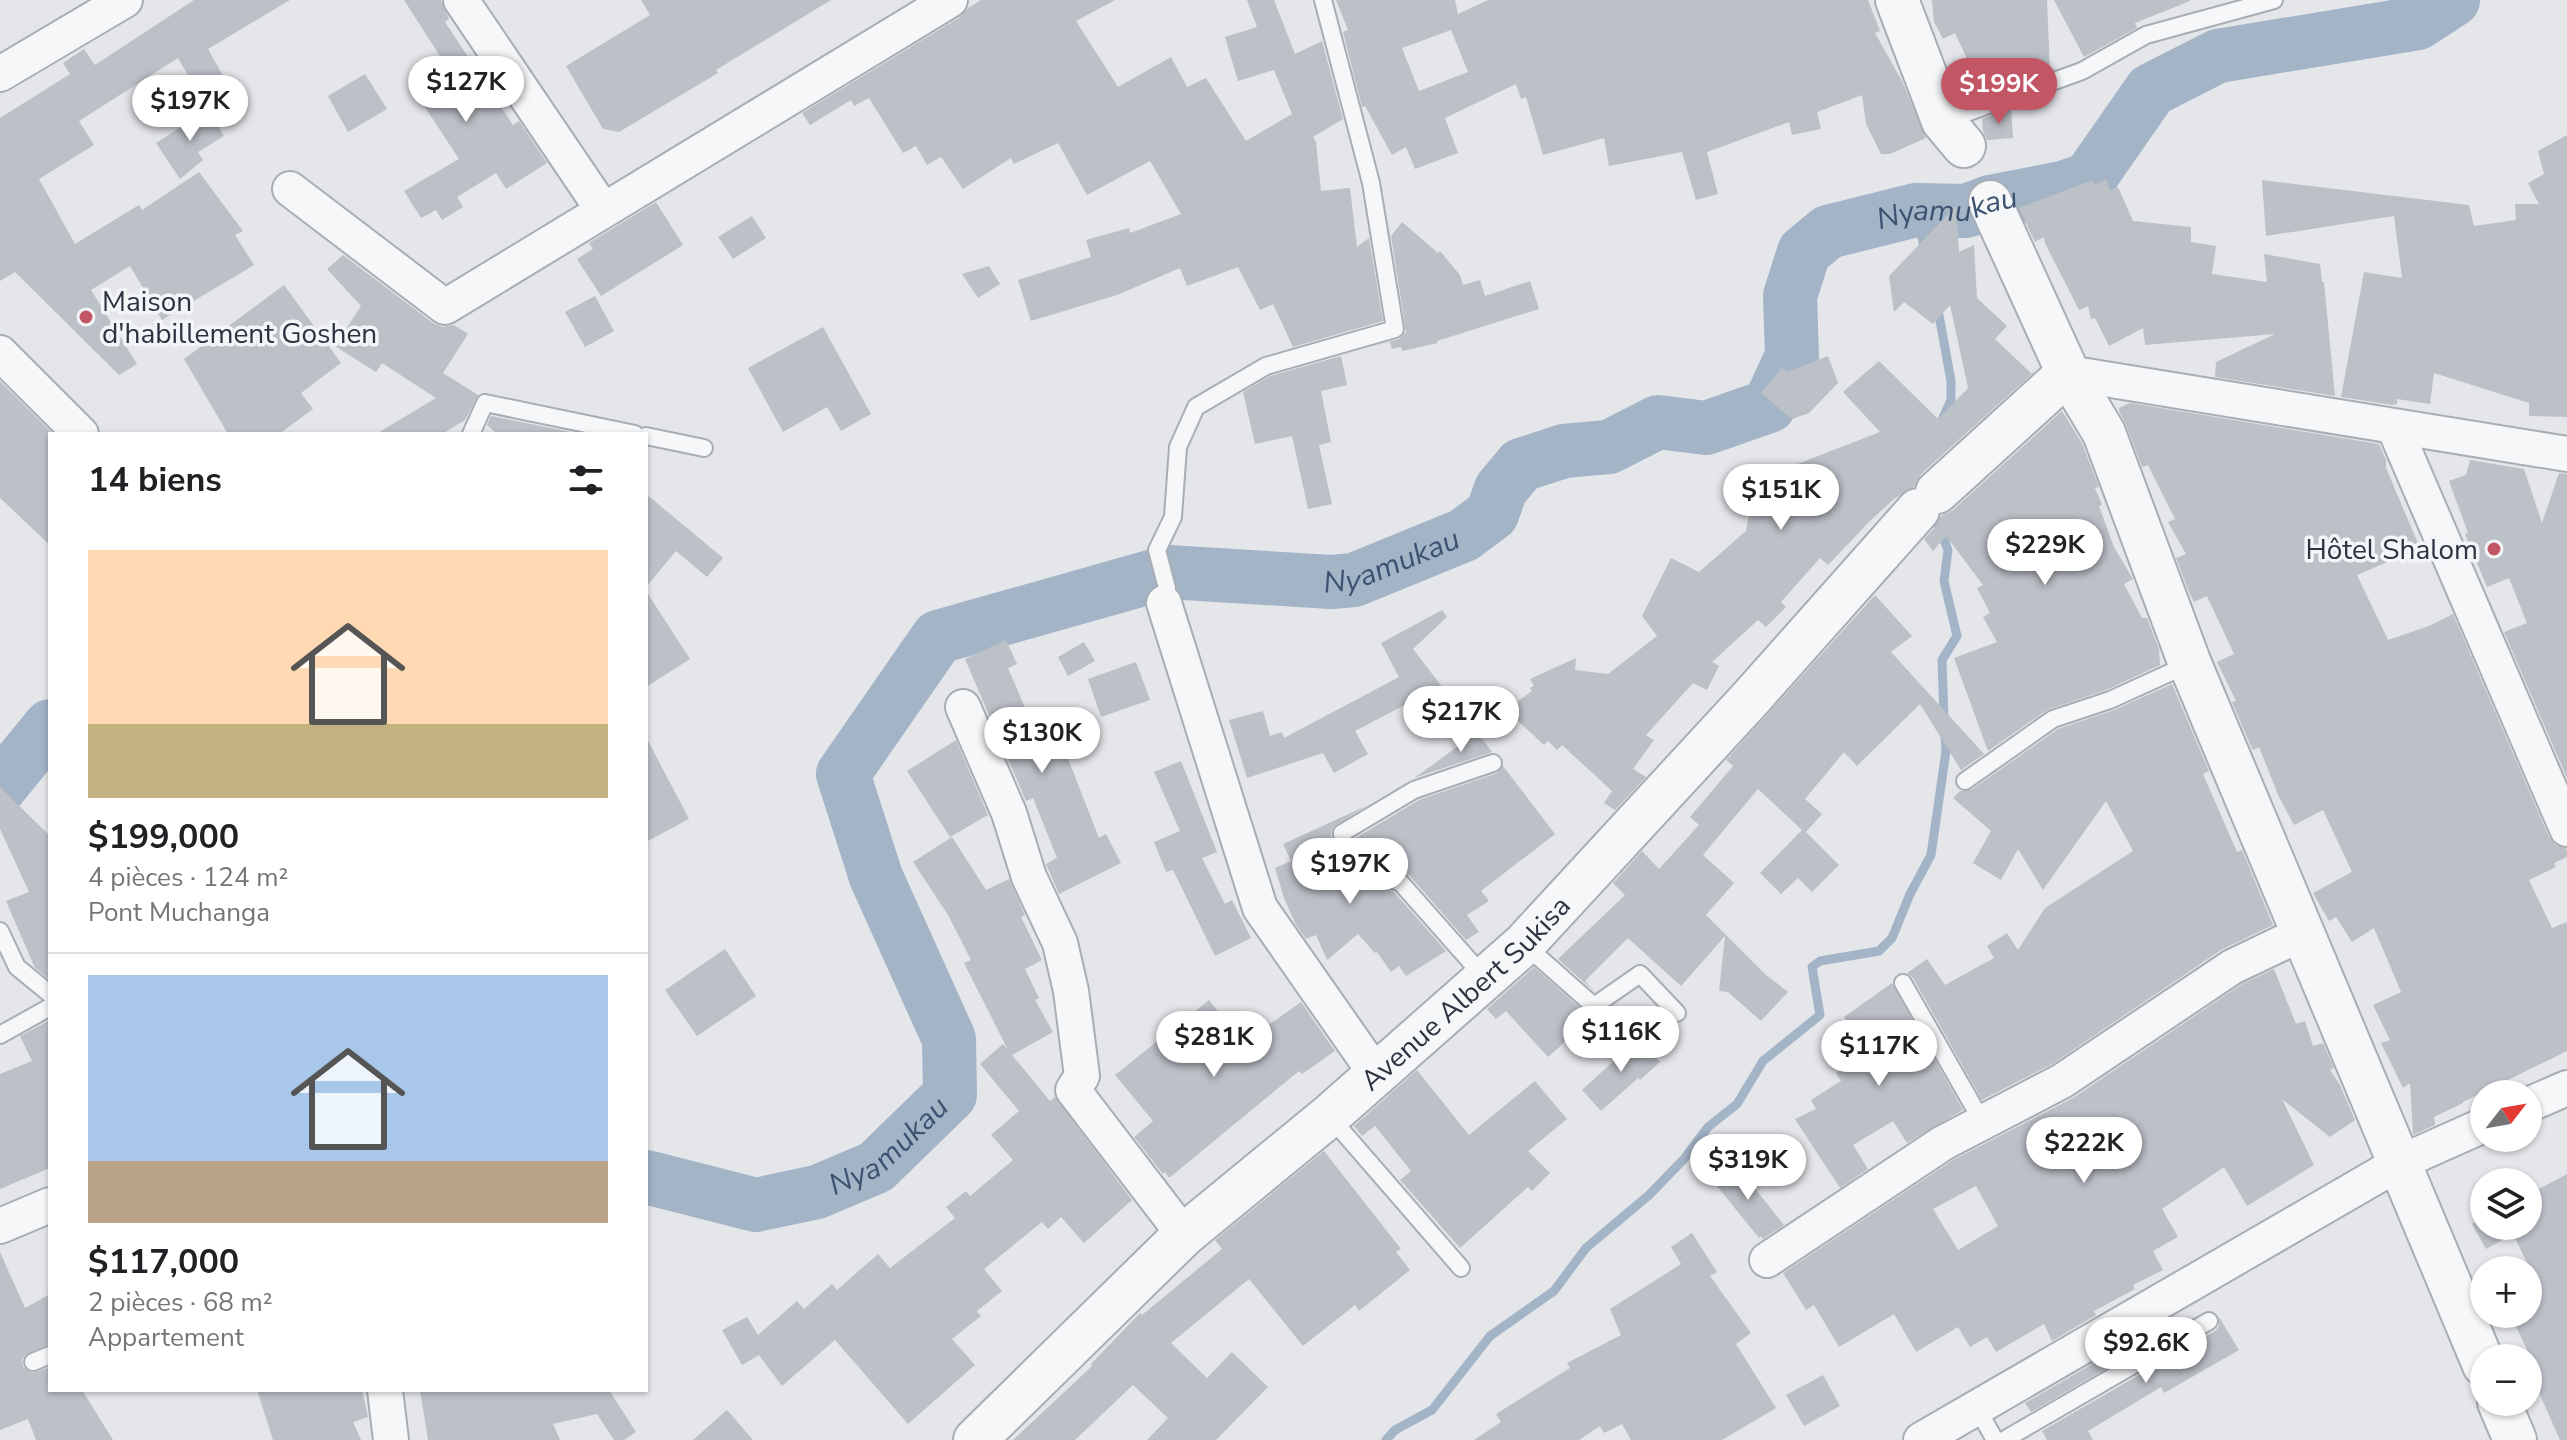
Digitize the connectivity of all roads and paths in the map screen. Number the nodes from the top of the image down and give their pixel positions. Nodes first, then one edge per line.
1 (125, 0) edge
2 (461, 0) edge
3 (950, 0) edge
4 (1323, 0) edge
5 (1897, 0) edge
6 (2274, 0) edge
7 (0, 74) edge
8 (1953, 133) joint
9 (290, 189) dead end
10 (603, 210) junction
11 (1998, 219) dead end
12 (0, 353) edge
13 (2068, 373) junction
14 (2394, 427) junction
15 (79, 432) edge
16 (472, 432) edge
17 (625, 432) edge
18 (648, 436) edge
19 (704, 448) dead end
20 (2567, 454) edge
21 (1165, 596) joint
22 (2190, 664) junction
23 (963, 707) dead end
24 (1493, 763) dead end
25 (1965, 781) dead end
26 (2567, 829) edge
27 (0, 931) edge
28 (2303, 933) junction
29 (1524, 944) junction
30 (1486, 978) junction
31 (1903, 983) dead end
32 (48, 992) edge
33 (48, 1008) edge
34 (1677, 1013) dead end
35 (0, 1035) edge
36 (1376, 1074) junction
37 (2567, 1088) edge
38 (2542, 1099) edge
39 (1329, 1116) junction
40 (1983, 1123) junction
41 (2470, 1131) edge
42 (2401, 1162) junction
43 (48, 1206) edge
44 (0, 1226) edge
45 (1184, 1235) junction
46 (1767, 1260) dead end
47 (1461, 1268) dead end
48 (2209, 1321) dead end
49 (2475, 1344) edge
50 (48, 1356) edge
51 (33, 1362) dead end
52 (385, 1392) edge
53 (1977, 1408) junction
54 (2505, 1416) edge
55 (391, 1440) edge
56 (975, 1440) edge
57 (1921, 1440) edge
58 (1995, 1440) edge
59 (2004, 1440) edge
60 (2515, 1440) edge

1 - 7 street
2 - 10 street
3 - 10 street
4 - 21 lane
5 - 8 street
6 - 8 lane
9 - 10 street
11 - 13 street
12 - 15 street
13 - 14 street
13 - 22 street
13 - 29 street, Avenue Albert Sukisa
14 - 20 street
14 - 26 street
16 - 17 lane
18 - 19 lane
21 - 36 street
22 - 25 lane
22 - 28 street
23 - 45 street
24 - 30 lane
27 - 32 lane
28 - 40 street
28 - 42 street
29 - 30 street, Avenue Albert Sukisa
29 - 34 lane
30 - 36 street, Avenue Albert Sukisa
31 - 40 lane
33 - 35 lane
36 - 39 street, Avenue Albert Sukisa
37 - 38 street
39 - 45 street, Avenue Albert Sukisa
39 - 47 lane
40 - 46 street
41 - 42 street
42 - 49 street
42 - 53 street
43 - 44 street
45 - 56 street, Avenue Albert Sukisa
48 - 59 lane
50 - 51 lane
52 - 55 street
53 - 57 street
53 - 58 lane
54 - 60 street

